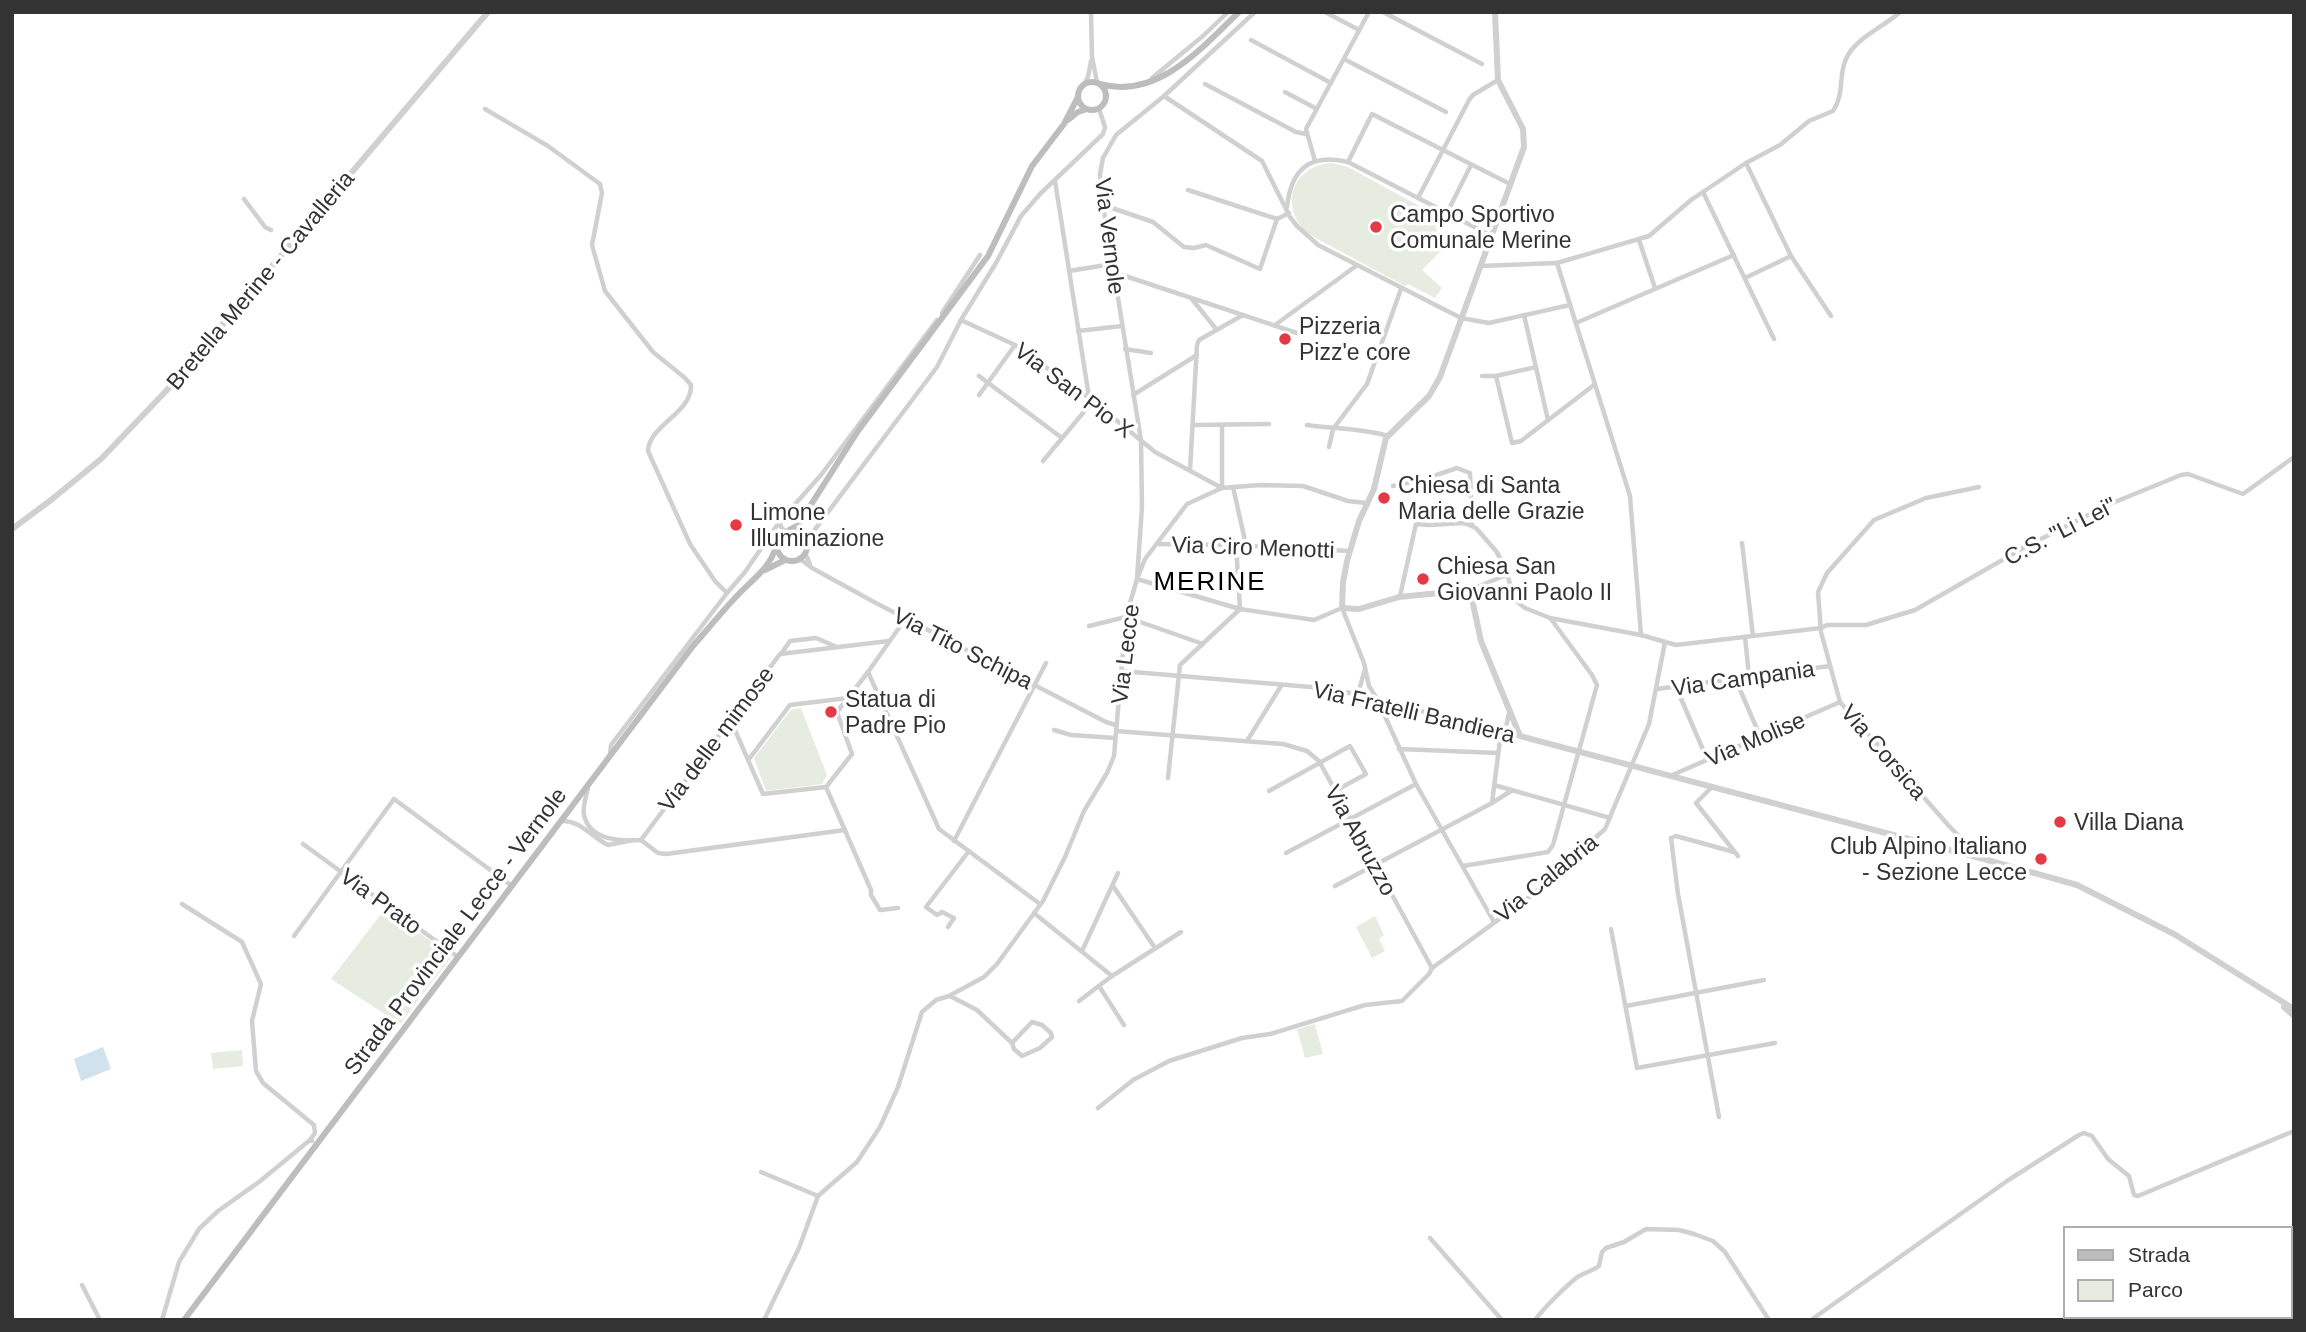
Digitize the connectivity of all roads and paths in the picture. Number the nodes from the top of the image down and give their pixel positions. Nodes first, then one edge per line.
1 (488, 12) edge
2 (1091, 12) edge
3 (1228, 12) edge
4 (1239, 12) edge
5 (1255, 12) edge
6 (1325, 12) edge
7 (1369, 12) edge
8 (1383, 12) edge
9 (1496, 12) edge
10 (1900, 12) edge
11 (1359, 30) junction
12 (1251, 40) dead end
13 (1092, 57) junction
14 (1344, 58) junction
15 (1482, 64) dead end
16 (1498, 80) junction
17 (1147, 82) junction
18 (1098, 83) junction
19 (1331, 83) junction
20 (1205, 84) dead end
21 (1084, 85) junction
22 (1128, 86) junction
23 (1285, 92) dead end
24 (1164, 96) junction
25 (1078, 97) junction
26 (1106, 100) junction
27 (485, 109) dead end
28 (1087, 109) junction
29 (1098, 109) junction
30 (1317, 109) junction
31 (1446, 112) dead end
32 (1064, 124) junction
33 (1306, 134) junction
34 (1443, 150) junction
35 (1315, 161) junction
36 (1348, 162) junction
37 (1746, 163) junction
38 (1472, 165) junction
39 (1055, 180) junction
40 (1510, 184) junction
41 (1188, 190) dead end
42 (1703, 192) junction
43 (1418, 198) junction
44 (244, 200) dead end
45 (1104, 207) junction
46 (1288, 211) junction
47 (1447, 213) junction
48 (1277, 219) junction
49 (271, 230) dead end
50 (1490, 235) junction
51 (1639, 240) junction
52 (980, 255) dead end
53 (1734, 255) junction
54 (1791, 256) junction
55 (1557, 263) junction
56 (1112, 264) junction
57 (1356, 266) junction
58 (1480, 266) junction
59 (1069, 271) junction
60 (1113, 272) junction
61 (1745, 278) junction
62 (1655, 288) junction
63 (1401, 289) junction
64 (1191, 298) junction
65 (1570, 304) junction
66 (1244, 315) junction
67 (1524, 315) junction
68 (1831, 316) dead end
69 (1461, 318) junction
70 (961, 320) junction
71 (1576, 323) junction
72 (1275, 325) junction
73 (1122, 326) junction
74 (1217, 330) junction
75 (1079, 331) junction
76 (1300, 334) dead end
77 (1774, 340) dead end
78 (1015, 345) junction
79 (1125, 349) junction
80 (1151, 353) dead end
81 (1197, 355) junction
82 (1536, 368) junction
83 (979, 376) dead end
84 (1482, 376) dead end
85 (1496, 376) junction
86 (988, 383) junction
87 (1594, 386) junction
88 (979, 395) dead end
89 (1133, 395) junction
90 (1091, 399) junction
91 (1548, 420) junction
92 (1269, 424) dead end
93 (1194, 425) junction
94 (1222, 425) junction
95 (1307, 425) dead end
96 (1333, 429) junction
97 (1388, 436) junction
98 (1062, 438) junction
99 (1141, 442) junction
100 (1329, 447) dead end
101 (2294, 457) edge
102 (1043, 461) dead end
103 (1191, 470) junction
104 (1393, 486) dead end
105 (1233, 487) junction
106 (1979, 487) dead end
107 (1222, 488) junction
108 (1366, 503) junction
109 (808, 510) junction
110 (780, 521) junction
111 (1472, 526) junction
112 (12, 529) edge
113 (787, 531) junction
114 (805, 537) junction
115 (767, 538) junction
116 (1742, 543) dead end
117 (776, 544) junction
118 (1157, 544) junction
119 (1236, 545) junction
120 (1246, 545) junction
121 (1350, 551) junction
122 (803, 556) junction
123 (785, 560) junction
124 (764, 571) junction
125 (1506, 575) junction
126 (1136, 579) junction
127 (1470, 590) junction
128 (727, 593) junction
129 (1399, 597) junction
130 (1239, 608) junction
131 (1342, 608) junction
132 (1126, 617) junction
133 (906, 618) junction
134 (1550, 618) junction
135 (1089, 626) dead end
136 (1821, 628) junction
137 (1641, 635) junction
138 (1753, 636) junction
139 (1745, 637) junction
140 (890, 641) junction
141 (1665, 642) junction
142 (1203, 644) junction
143 (837, 647) junction
144 (780, 654) junction
145 (1046, 663) dead end
146 (1830, 666) junction
147 (1365, 668) junction
148 (1121, 671) junction
149 (868, 672) junction
150 (1178, 676) junction
151 (1749, 676) junction
152 (1735, 678) junction
153 (1034, 685) junction
154 (1282, 685) junction
155 (1676, 687) junction
156 (1657, 690) junction
157 (1358, 695) junction
158 (848, 698) junction
159 (1377, 699) junction
160 (1840, 702) junction
161 (1509, 711) junction
162 (731, 720) junction
163 (1116, 724) junction
164 (1054, 730) dead end
165 (1501, 732) junction
166 (1115, 734) junction
167 (1173, 736) junction
168 (1520, 736) junction
169 (1760, 736) junction
170 (1247, 741) junction
171 (1399, 749) junction
172 (1580, 751) junction
173 (1498, 753) junction
174 (610, 755) junction
175 (1707, 759) junction
176 (748, 760) junction
177 (1320, 762) junction
178 (1632, 766) junction
179 (1670, 776) junction
180 (1168, 778) dead end
181 (588, 783) junction
182 (1416, 784) junction
183 (1494, 785) junction
184 (826, 787) junction
185 (1712, 788) junction
186 (1511, 790) junction
187 (1269, 791) dead end
188 (1334, 791) junction
189 (1492, 803) junction
190 (1565, 804) junction
191 (570, 807) junction
192 (584, 814) junction
193 (1610, 818) junction
194 (1349, 819) junction
195 (560, 821) junction
196 (577, 823) junction
197 (845, 830) junction
198 (1443, 830) junction
199 (633, 840) junction
200 (641, 840) junction
201 (954, 841) junction
202 (303, 844) dead end
203 (968, 851) junction
204 (1286, 853) dead end
205 (1980, 858) junction
206 (1375, 866) junction
207 (1463, 866) junction
208 (341, 872) junction
209 (1118, 873) dead end
210 (512, 886) junction
211 (1113, 886) junction
212 (1335, 886) dead end
213 (182, 904) dead end
214 (1040, 904) junction
215 (898, 908) dead end
216 (1034, 913) junction
217 (1494, 922) junction
218 (948, 927) dead end
219 (1611, 929) dead end
220 (1181, 932) dead end
221 (294, 936) dead end
222 (1155, 948) junction
223 (1082, 951) junction
224 (459, 957) junction
225 (1432, 968) junction
226 (1112, 976) junction
227 (2246, 979) junction
228 (1764, 980) dead end
229 (1099, 986) junction
230 (1696, 994) junction
231 (950, 996) junction
232 (1079, 1001) dead end
233 (1626, 1006) junction
234 (2294, 1009) edge
235 (2294, 1016) edge
236 (1124, 1025) dead end
237 (1012, 1043) junction
238 (1775, 1043) dead end
239 (1707, 1056) junction
240 (1098, 1108) dead end
241 (1718, 1117) dead end
242 (2294, 1131) edge
243 (313, 1142) junction
244 (761, 1172) dead end
245 (818, 1196) junction
246 (1430, 1238) dead end
247 (82, 1285) dead end
248 (100, 1320) edge
249 (162, 1320) edge
250 (184, 1320) edge
251 (764, 1320) edge
252 (1502, 1320) edge
253 (1535, 1320) edge
254 (1769, 1320) edge
255 (1811, 1320) edge

1 - 112 street, Bretella Merine - Cavalleria
2 - 13 street
3 - 17 street
4 - 17 main road
5 - 24 street, Via Vernole
6 - 11 street
7 - 11 street
8 - 15 street
9 - 16 street
10 - 37 street
11 - 14 street
12 - 19 street
13 - 18 street
13 - 21 street
14 - 19 street
14 - 31 street
16 - 34 street
16 - 40 street
17 - 22 main road
18 - 21 main road
18 - 22 main road
18 - 26 main road
19 - 30 street
20 - 33 street
21 - 25 main road, Strada Provinciale Lecce - Vernole
22 - 26 main road
23 - 30 street
24 - 45 street, Via Vernole
24 - 46 street
25 - 28 main road
25 - 32 main road, Strada Provinciale Lecce - Vernole
26 - 29 main road
27 - 128 street
28 - 29 main road
28 - 32 main road, Strada Provinciale Lecce - Vernole
29 - 39 street
30 - 33 street
32 - 109 main road, Strada Provinciale Lecce - Vernole
33 - 35 street
34 - 36 street
34 - 38 street
34 - 43 street
35 - 36 street
35 - 46 street
36 - 43 street
37 - 42 street
37 - 54 street
38 - 40 street
38 - 47 street
39 - 59 street
39 - 70 street
40 - 50 street
41 - 48 street
42 - 51 street
42 - 53 street
43 - 47 street
44 - 49 street
45 - 48 street
45 - 56 street, Via Vernole
46 - 48 street
46 - 57 street
47 - 50 street
50 - 58 street
51 - 55 street
51 - 62 street
52 - 110 street
53 - 61 street
53 - 62 street
54 - 61 street
54 - 68 street
55 - 58 street
55 - 65 street
56 - 59 street
56 - 60 street, Via Vernole
57 - 63 street
57 - 72 street
58 - 69 street
59 - 75 street
60 - 64 street
60 - 73 street, Via Vernole
61 - 77 street
62 - 71 street
63 - 69 street
63 - 96 street
64 - 66 street
64 - 74 street
65 - 67 street
65 - 71 street
66 - 72 street
66 - 74 street
67 - 69 street
67 - 82 street
69 - 97 street
70 - 78 street, Via San Pio X
70 - 114 street
71 - 87 street
72 - 76 street
73 - 75 street
73 - 79 street, Via Vernole
74 - 81 street
75 - 90 street
78 - 86 street
78 - 90 street, Via San Pio X
79 - 80 street
79 - 89 street, Via Vernole
81 - 89 street
81 - 93 street
82 - 85 street
82 - 91 street
83 - 86 street
84 - 85 street
85 - 91 street
86 - 88 street
86 - 98 street
87 - 91 street
87 - 137 street
89 - 99 street, Via Vernole
90 - 98 street
90 - 99 street, Via San Pio X
92 - 94 street
93 - 94 street
93 - 103 street
94 - 107 street
95 - 96 street
96 - 97 street
96 - 100 street
97 - 108 street
98 - 102 street
99 - 103 street
99 - 126 street, Via Vernole
101 - 136 street, C.S. "Li Lei"
103 - 107 street
104 - 111 street
105 - 107 street, Via Lecce
105 - 108 street, Via Lecce
105 - 120 street
106 - 136 street, Via Corsica
107 - 118 street, Via Lecce
108 - 121 street
109 - 113 main road, Strada Provinciale Lecce - Vernole
109 - 114 main road, Strada Provinciale Lecce - Vernole
110 - 113 street
110 - 115 street
111 - 125 street
111 - 129 street
113 - 114 main road
113 - 117 main road, Strada Provinciale Lecce - Vernole
114 - 122 main road, Strada Provinciale Lecce - Vernole
115 - 117 street
115 - 128 street
116 - 138 street
117 - 123 main road
117 - 124 main road, Strada Provinciale Lecce - Vernole
118 - 119 street, Via Ciro Menotti
118 - 126 street, Via Lecce
119 - 120 street, Via Ciro Menotti
119 - 130 street
120 - 121 street, Via Ciro Menotti
121 - 131 street
122 - 123 main road, Strada Provinciale Lecce - Vernole
122 - 133 street, Via Tito Schipa
123 - 124 main road, Strada Provinciale Lecce - Vernole
124 - 174 main road, Strada Provinciale Lecce - Vernole
125 - 127 street
125 - 134 street
126 - 130 street
126 - 132 street, Via Lecce
127 - 129 street
127 - 161 street
128 - 174 street
129 - 131 street
130 - 131 street
130 - 142 street
131 - 147 street
132 - 135 street
132 - 142 street
132 - 148 street, Via Lecce
133 - 140 street
133 - 153 street, Via Tito Schipa
134 - 137 street
134 - 172 street
136 - 138 street
136 - 146 street, Via Corsica
137 - 141 street
138 - 139 street
139 - 141 street
139 - 151 street
140 - 143 street, Via delle mimose
140 - 149 street
141 - 156 street, Via Calabria
142 - 150 street
143 - 144 street, Via delle mimose
143 - 144 street
144 - 162 street, Via delle mimose
145 - 153 street
146 - 151 street, Via Campania
146 - 160 street, Via Corsica
147 - 157 street
147 - 159 street
148 - 150 street, Via Fratelli Bandiera
148 - 163 street, Via Lecce
149 - 158 street
149 - 201 street
150 - 154 street, Via Fratelli Bandiera
150 - 167 street
151 - 152 street, Via Campania
152 - 155 street, Via Campania
152 - 169 street
153 - 163 street, Via Tito Schipa
153 - 201 street
154 - 157 street, Via Fratelli Bandiera
154 - 170 street
155 - 156 street, Via Campania
155 - 175 street
156 - 178 street, Via Calabria
157 - 159 street, Via Fratelli Bandiera
158 - 176 street
158 - 184 street
159 - 165 street, Via Fratelli Bandiera
159 - 171 street
160 - 169 street, Via Molise
160 - 205 street, Via Corsica
161 - 165 street
161 - 168 street
162 - 176 street
162 - 200 street, Via delle mimose
163 - 166 street, Via Lecce
164 - 166 street
165 - 168 street, Via Fratelli Bandiera
165 - 173 street
166 - 167 street
166 - 214 street, Via Lecce
167 - 170 street
167 - 180 street
168 - 172 street, Via Fratelli Bandiera
169 - 175 street, Via Molise
170 - 177 street
171 - 173 street
171 - 182 street
172 - 178 street, Via Fratelli Bandiera
172 - 190 street
173 - 183 street
174 - 181 main road, Strada Provinciale Lecce - Vernole
175 - 179 street, Via Molise
176 - 184 street
177 - 187 street, Via Abruzzo
177 - 188 street, Via Abruzzo
177 - 188 street
178 - 179 street, Via Fratelli Bandiera
178 - 193 street, Via Calabria
179 - 185 street, Via Fratelli Bandiera
181 - 191 main road, Strada Provinciale Lecce - Vernole
181 - 192 street
182 - 194 street
182 - 198 street
183 - 186 street
183 - 189 street
184 - 197 street
185 - 205 street, Via Fratelli Bandiera
185 - 230 street
186 - 189 street
186 - 190 street
188 - 194 street, Via Abruzzo
189 - 198 street
190 - 193 street
190 - 207 street
191 - 192 street
191 - 195 main road, Strada Provinciale Lecce - Vernole
191 - 196 street
192 - 199 street
193 - 217 street, Via Calabria
194 - 204 street
194 - 206 street, Via Abruzzo
195 - 196 street
195 - 210 main road, Strada Provinciale Lecce - Vernole
196 - 199 street
197 - 200 street
197 - 215 street
198 - 206 street
198 - 207 street
199 - 200 street
201 - 203 street
202 - 208 street, Via Prato
203 - 214 street
203 - 218 street
205 - 227 street, Via Fratelli Bandiera
206 - 212 street
206 - 225 street, Via Abruzzo
207 - 217 street
208 - 210 street
208 - 221 street
208 - 224 street, Via Prato
209 - 211 street
210 - 224 main road, Strada Provinciale Lecce - Vernole
211 - 222 street
211 - 223 street
213 - 243 street
214 - 216 street, Via Lecce
216 - 223 street
216 - 231 street, Via Lecce
217 - 225 street, Via Calabria
219 - 233 street
220 - 222 street
222 - 226 street
223 - 226 street
224 - 243 main road, Strada Provinciale Lecce - Vernole
225 - 240 street, Via Calabria
226 - 229 street
227 - 234 street
227 - 235 street
228 - 230 street
229 - 232 street
229 - 236 street
230 - 233 street
230 - 239 street
231 - 237 street
231 - 245 street, Via Lecce
233 - 239 street
237 - 237 street
238 - 239 street
239 - 241 street
242 - 255 street
243 - 249 street
243 - 250 main road, Strada Provinciale Lecce - Vernole
244 - 245 street
245 - 251 street
246 - 252 street
247 - 248 street
253 - 254 street

